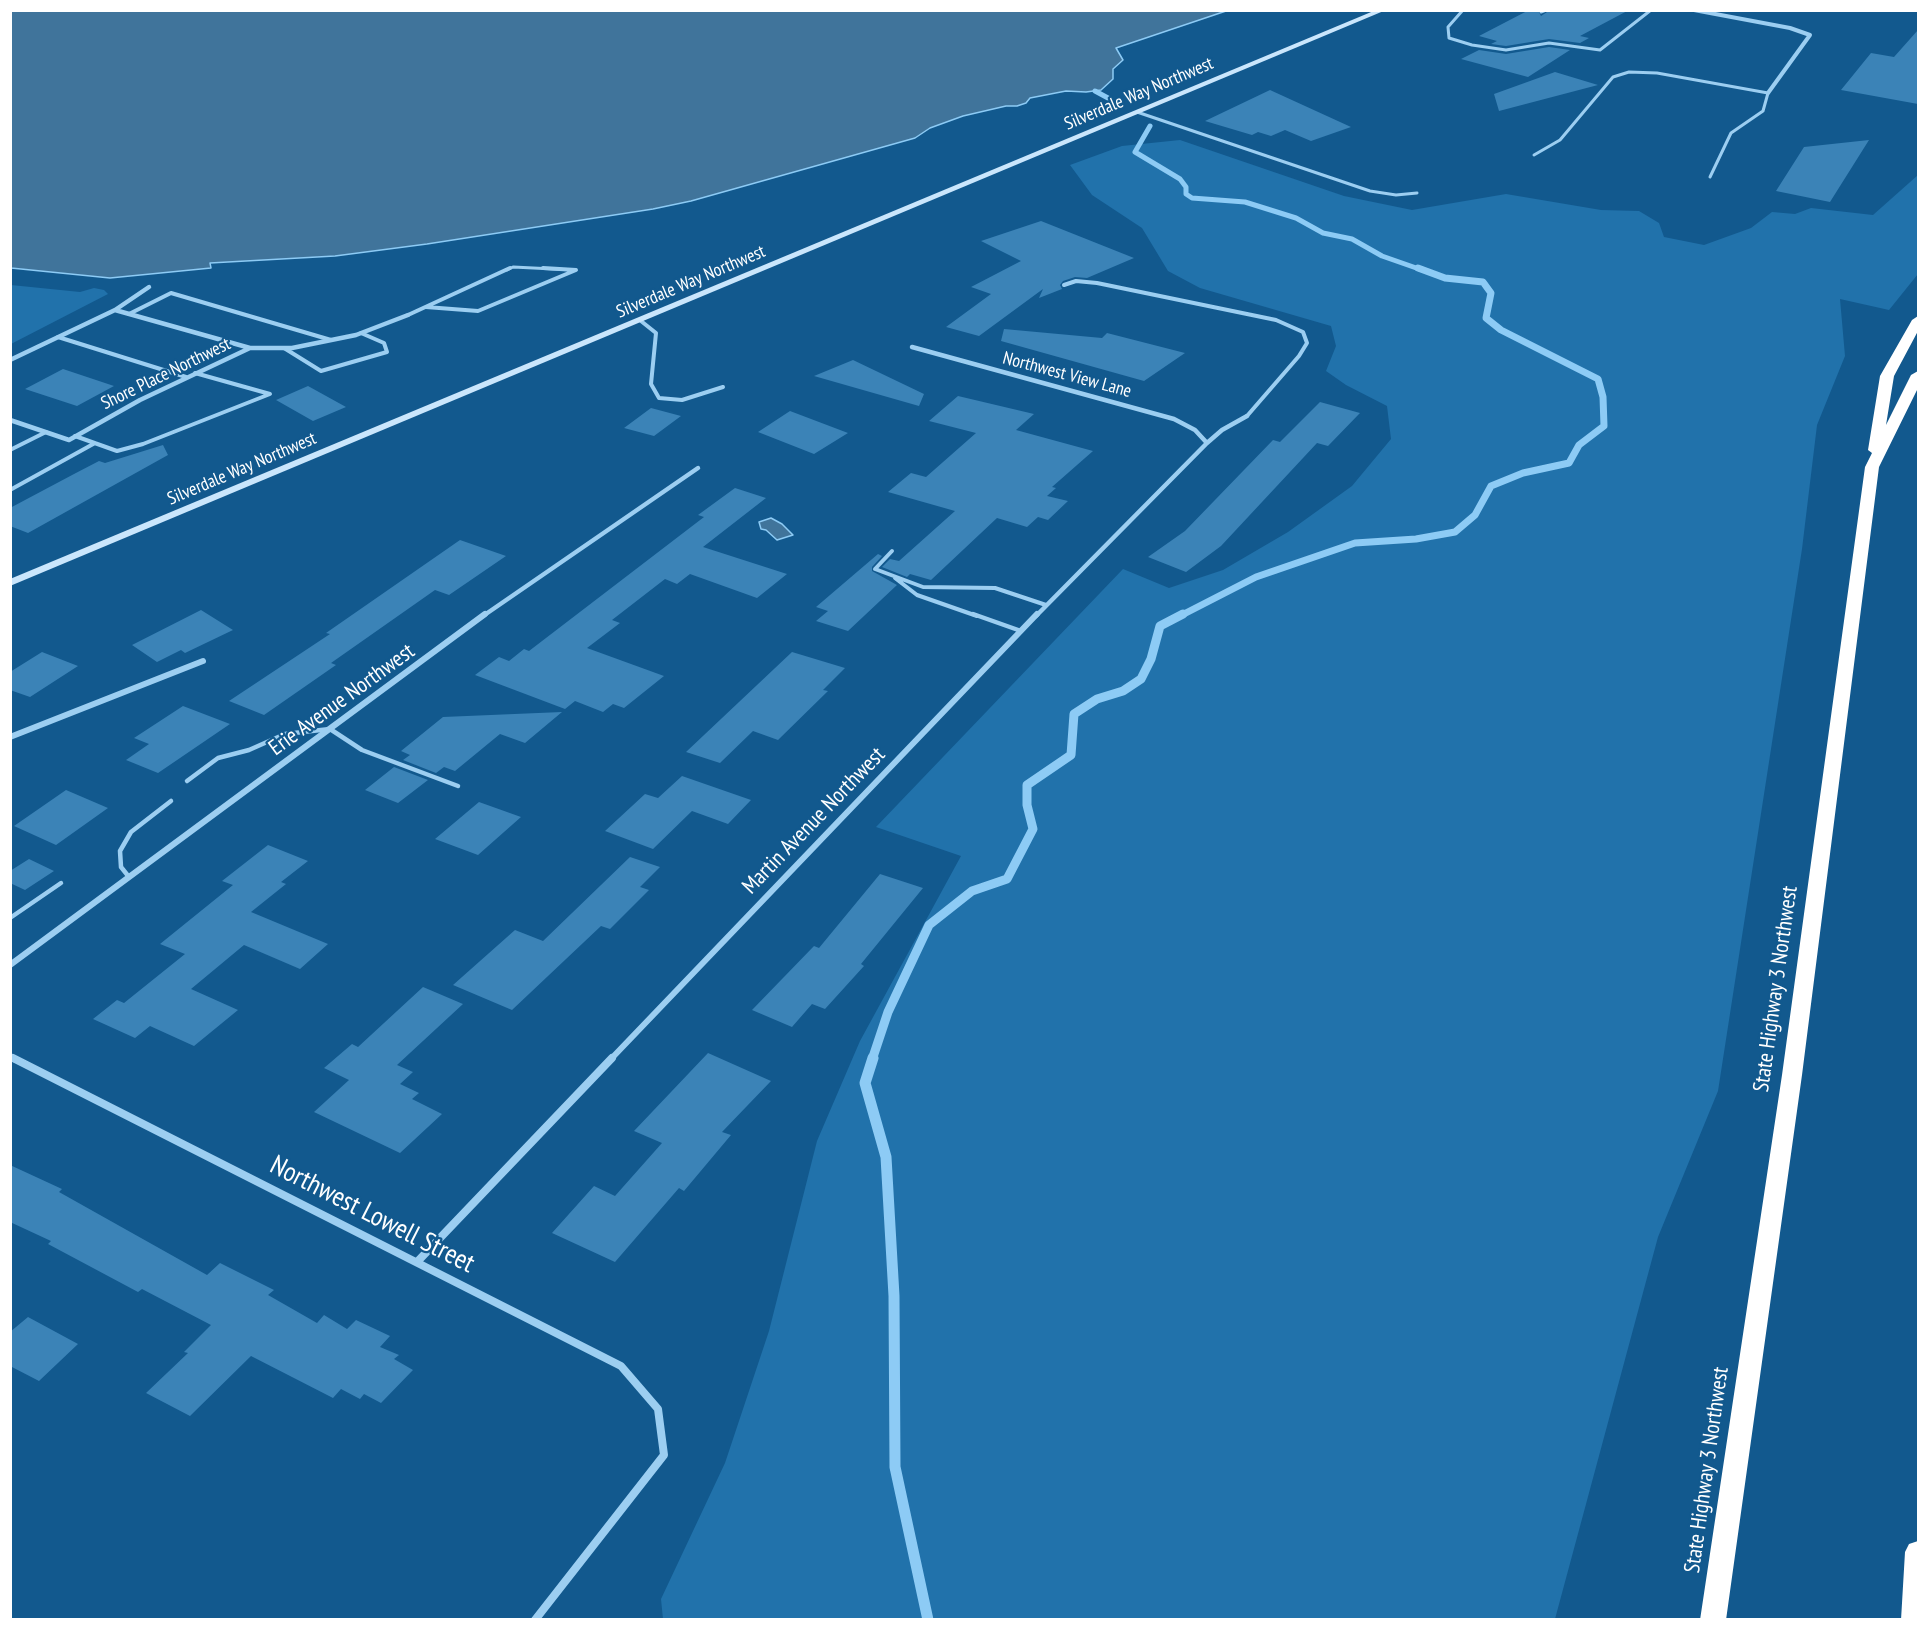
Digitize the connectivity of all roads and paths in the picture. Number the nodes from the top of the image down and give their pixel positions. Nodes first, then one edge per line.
1 (1383, 10) edge
2 (1463, 10) edge
3 (1546, 10) edge
4 (1651, 10) edge
5 (1694, 10) edge
6 (1541, 12) dead end
7 (1768, 93) junction
8 (1137, 112) junction
9 (1534, 155) dead end
10 (1710, 177) dead end
11 (1417, 193) dead end
12 (1064, 285) dead end
13 (150, 287) dead end
14 (426, 307) junction
15 (114, 310) junction
16 (129, 314) junction
17 (408, 315) joint
18 (1918, 320) edge
19 (641, 321) junction
20 (362, 333) junction
21 (58, 337) junction
22 (332, 340) junction
23 (912, 347) dead end
24 (250, 348) junction
25 (284, 348) junction
26 (10, 360) edge
27 (195, 373) junction
28 (1918, 375) edge
29 (186, 377) junction
30 (723, 387) dead end
31 (1247, 417) joint
32 (10, 420) edge
33 (46, 432) junction
34 (75, 436) junction
35 (95, 443) junction
36 (1207, 443) junction
37 (10, 450) edge
38 (1872, 467) junction
39 (699, 468) dead end
40 (10, 490) edge
41 (892, 552) dead end
42 (892, 575) junction
43 (10, 583) edge
44 (1046, 605) junction
45 (1021, 631) junction
46 (203, 661) dead end
47 (330, 729) junction
48 (10, 737) edge
49 (187, 781) dead end
50 (458, 786) dead end
51 (171, 801) dead end
52 (129, 877) junction
53 (61, 883) dead end
54 (10, 918) edge
55 (10, 965) edge
56 (10, 1056) edge
57 (417, 1261) junction
58 (1918, 1552) edge
59 (535, 1620) edge
60 (1713, 1620) edge
61 (1914, 1620) edge

1 - 8 main road, Silverdale Way Northwest
2 - 4 lane
3 - 6 lane
5 - 7 street
7 - 9 lane
7 - 10 lane
8 - 11 lane
8 - 19 main road, Silverdale Way Northwest
12 - 31 lane
13 - 15 street
14 - 14 lane
14 - 17 lane
15 - 16 street
15 - 21 street
16 - 22 lane
16 - 24 street
17 - 20 street, Shore Place Northwest
18 - 38 highway
19 - 30 lane
19 - 43 main road, Silverdale Way Northwest
20 - 22 street, Shore Place Northwest
20 - 25 lane
21 - 26 street
21 - 29 lane
22 - 25 street, Shore Place Northwest
23 - 36 street, Northwest View Lane
24 - 25 street, Shore Place Northwest
24 - 27 street, Shore Place Northwest
27 - 29 street, Shore Place Northwest
27 - 35 lane
28 - 38 highway, State Highway 3 Northwest
29 - 34 street, Shore Place Northwest
31 - 36 street, Martin Avenue Northwest
32 - 33 street
33 - 34 street
33 - 37 lane
34 - 35 lane
35 - 40 lane
36 - 44 street, Martin Avenue Northwest
38 - 60 highway, State Highway 3 Northwest
39 - 47 street, Erie Avenue Northwest
41 - 42 lane
42 - 44 lane
42 - 45 lane
44 - 45 street, Martin Avenue Northwest
45 - 57 street, Martin Avenue Northwest
46 - 48 street
47 - 49 lane
47 - 50 lane
47 - 52 street, Erie Avenue Northwest
51 - 52 lane
52 - 55 street, Erie Avenue Northwest
53 - 54 lane
56 - 57 street, Northwest Lowell Street
57 - 59 street, Northwest Lowell Street
58 - 61 highway

